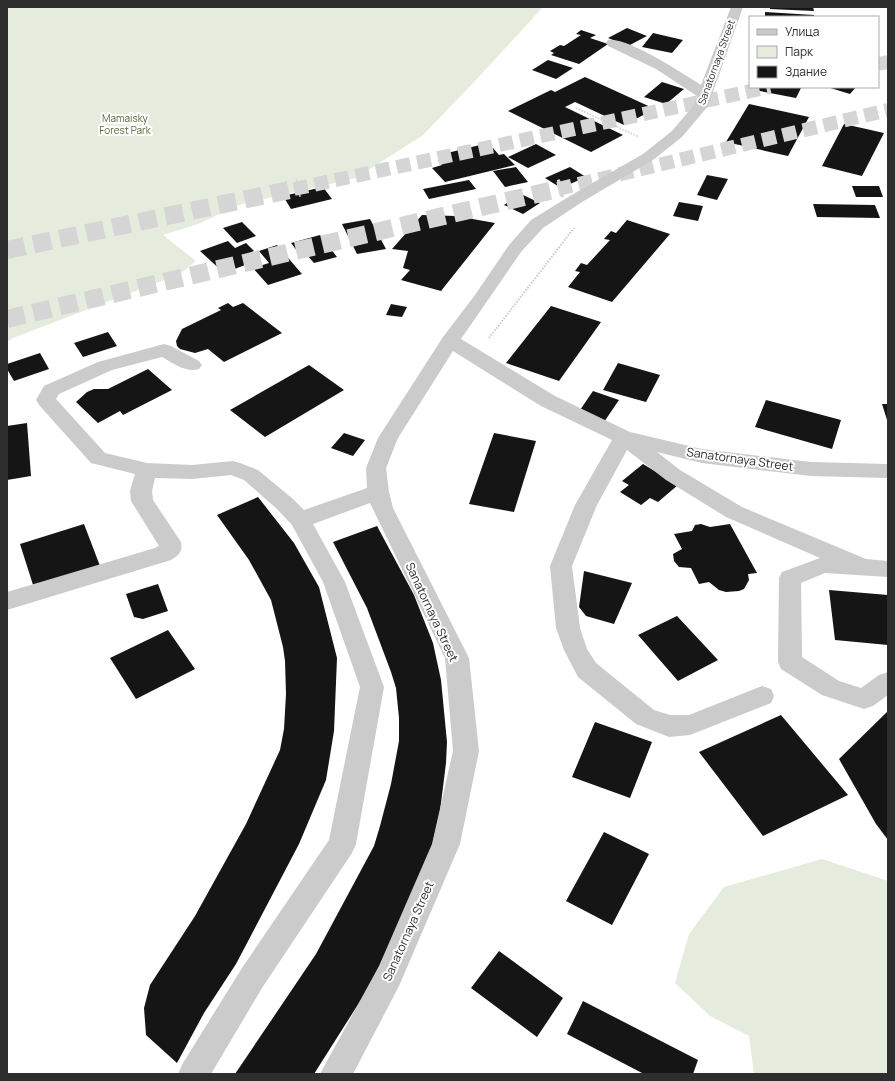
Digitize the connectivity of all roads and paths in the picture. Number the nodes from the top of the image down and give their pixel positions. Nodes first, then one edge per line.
1 (737, 7) edge
2 (613, 43) dead end
3 (706, 94) junction
4 (576, 108) dead end
5 (660, 147) junction
6 (551, 215) junction
7 (450, 341) junction
8 (475, 356) junction
9 (192, 365) dead end
10 (624, 437) junction
11 (146, 470) junction
12 (888, 471) edge
13 (378, 492) junction
14 (300, 520) junction
15 (865, 568) junction
16 (888, 569) edge
17 (7, 601) edge
18 (888, 682) edge
19 (762, 696) dead end
20 (194, 1074) edge
21 (336, 1074) edge

1 - 3 street, Sanatornaya Street
2 - 3 street
3 - 5 street, Sanatornaya Street
4 - 5 path
5 - 6 street, Sanatornaya Street
6 - 7 street, Sanatornaya Street
6 - 8 path
7 - 8 street, Sanatornaya Street
7 - 13 street, Sanatornaya Street
8 - 10 street, Sanatornaya Street
9 - 11 street
10 - 12 street, Sanatornaya Street
10 - 15 street
10 - 19 street
11 - 14 street
11 - 17 street
13 - 14 street
13 - 21 street, Sanatornaya Street
14 - 20 street
15 - 16 street
15 - 18 street

